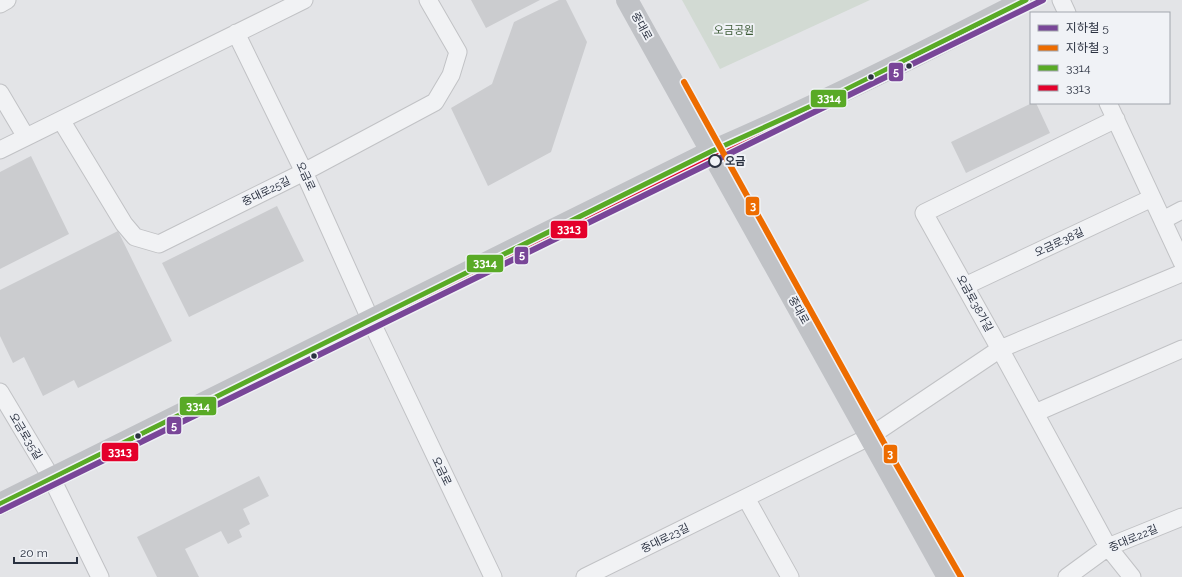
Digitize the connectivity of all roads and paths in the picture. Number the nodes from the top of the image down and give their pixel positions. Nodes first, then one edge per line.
1 (7, 0) edge
2 (304, 0) edge
3 (428, 0) edge
4 (627, 0) edge
5 (1026, 0) edge
6 (1060, 0) edge
7 (0, 4) edge
8 (1066, 12) edge
9 (236, 33) junction
10 (0, 92) edge
11 (1108, 104) edge
12 (1116, 119) junction
13 (61, 120) junction
14 (26, 137) junction
15 (0, 150) edge
16 (712, 151) junction
17 (304, 172) junction
18 (1152, 198) junction
19 (1182, 210) edge
20 (1163, 220) junction
21 (1182, 262) edge
22 (1182, 273) edge
23 (965, 286) junction
24 (371, 321) junction
25 (1000, 348) junction
26 (1182, 349) edge
27 (0, 392) edge
28 (1035, 413) junction
29 (869, 437) junction
30 (52, 479) junction
31 (746, 498) junction
32 (0, 504) edge
33 (1182, 517) edge
34 (1108, 547) junction
35 (100, 577) edge
36 (493, 577) edge
37 (585, 577) edge
38 (790, 577) edge
39 (948, 577) edge
40 (1067, 577) edge
41 (1132, 577) edge

1 - 7 street
2 - 9 street
3 - 17 street, 중대로25길
4 - 16 main road, 중대로
5 - 16 main road
6 - 8 street
9 - 13 street
9 - 17 street, 오금로
10 - 14 street
11 - 12 street
12 - 18 street
12 - 23 street, 오금로38가길
13 - 14 street
13 - 17 street, 중대로25길
14 - 15 street
16 - 24 main road
16 - 29 main road, 중대로
17 - 24 street, 오금로
18 - 20 street
18 - 23 street, 오금로38길
19 - 20 street
20 - 21 street
22 - 25 street
23 - 25 street, 오금로38가길
24 - 30 main road
24 - 36 street, 오금로
25 - 28 street, 오금로38가길
25 - 29 street, 중대로23길
26 - 28 street
27 - 30 street, 오금로35길
28 - 34 street, 오금로38가길
29 - 31 street, 중대로23길
29 - 39 main road, 중대로
30 - 32 main road
30 - 35 street, 오금로35길
31 - 37 street, 중대로23길
31 - 38 street
33 - 34 street, 중대로22길
34 - 40 street, 중대로22길
34 - 41 street, 오금로38가길

